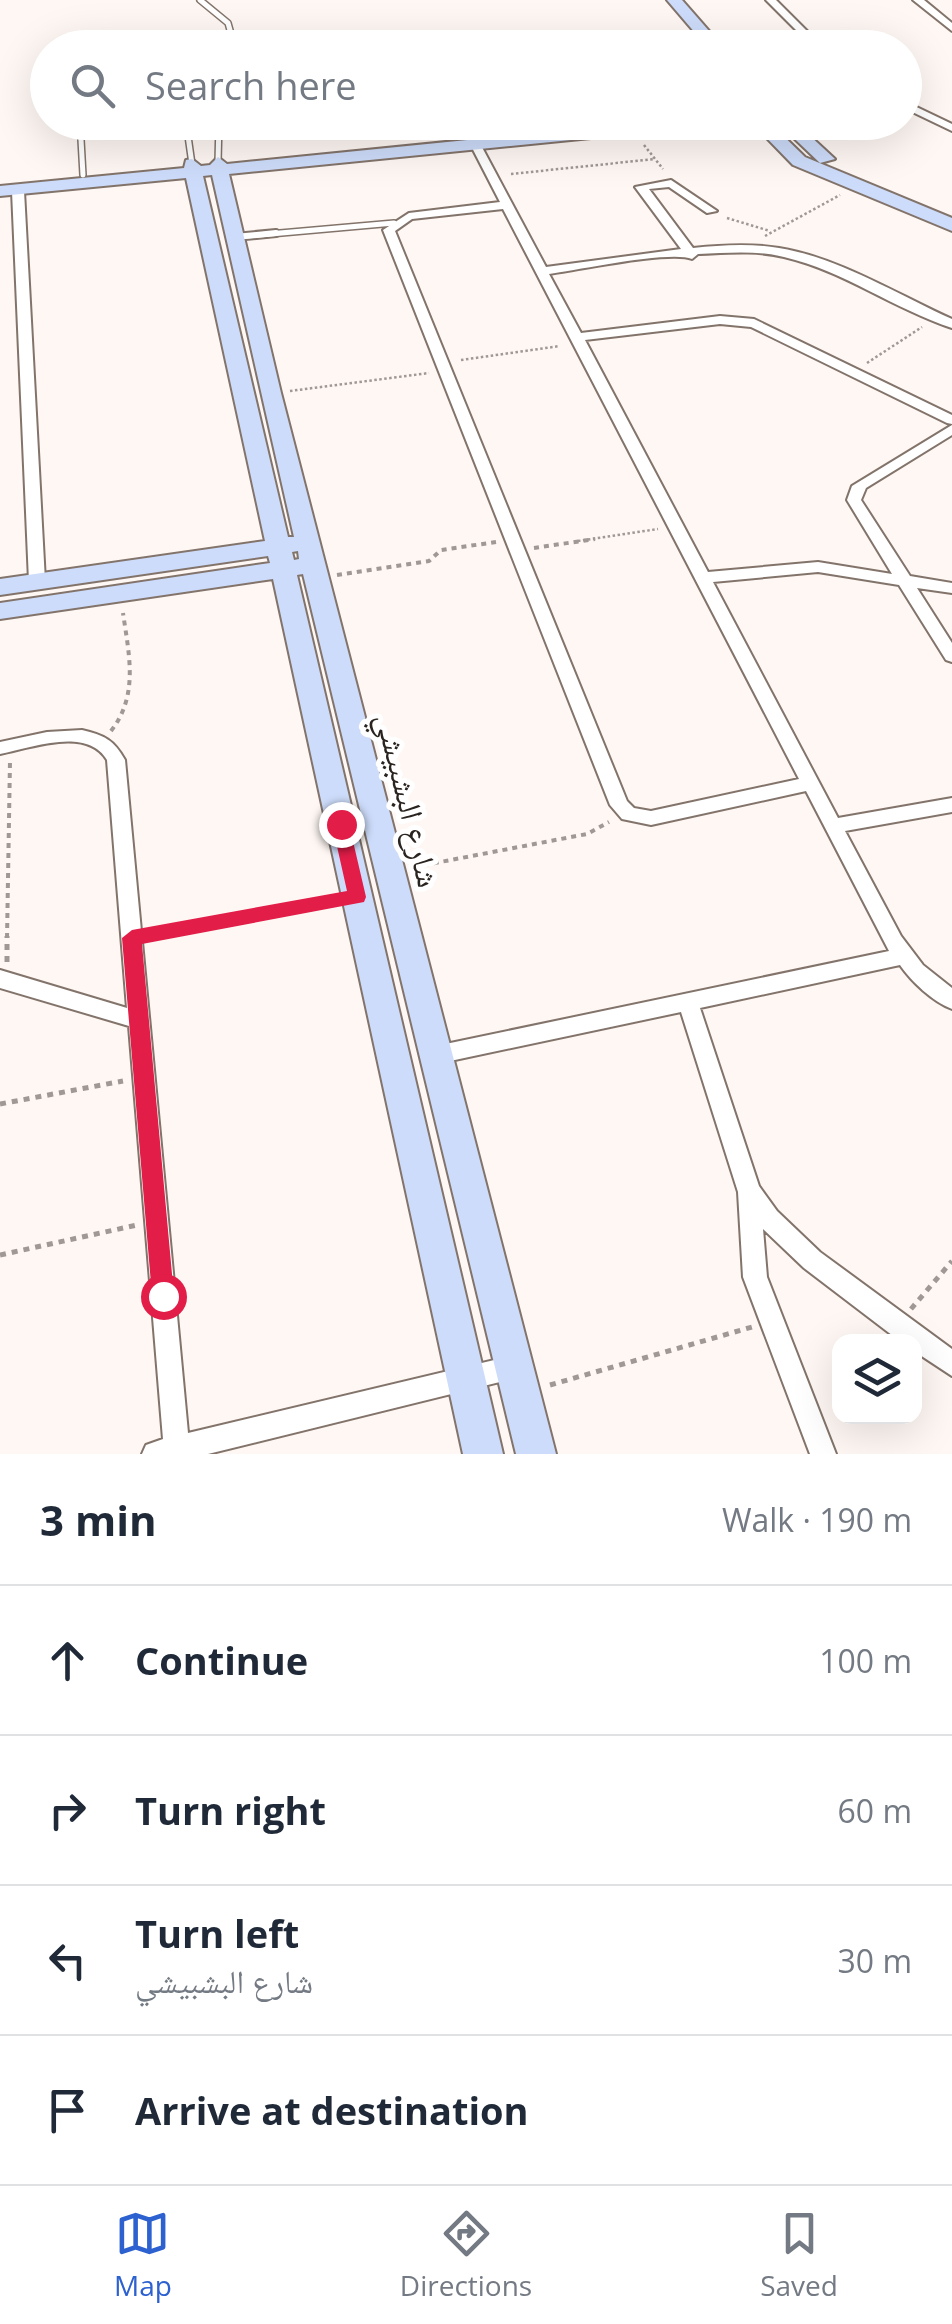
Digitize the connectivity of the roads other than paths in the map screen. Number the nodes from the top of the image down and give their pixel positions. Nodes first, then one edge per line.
1 (200, 0) edge
2 (652, 0) edge
3 (674, 0) edge
4 (772, 0) edge
5 (918, 0) edge
6 (952, 28) edge
7 (230, 30) edge
8 (678, 30) edge
9 (701, 30) edge
10 (802, 30) edge
11 (922, 113) edge
12 (952, 128) edge
13 (81, 140) edge
14 (194, 140) edge
15 (214, 140) edge
16 (481, 140) edge
17 (488, 140) edge
18 (776, 140) edge
19 (803, 140) edge
20 (474, 141) junction
21 (206, 168) junction
22 (83, 175) junction
23 (0, 180) edge
24 (9, 191) edge
25 (507, 205) junction
26 (711, 211) road end
27 (952, 211) edge
28 (394, 223) junction
29 (952, 226) edge
30 (222, 239) junction
31 (692, 255) junction
32 (542, 272) junction
33 (952, 324) edge
34 (578, 340) junction
35 (952, 420) edge
36 (952, 429) edge
37 (300, 560) junction
38 (704, 578) junction
39 (902, 578) junction
40 (37, 582) junction
41 (0, 587) edge
42 (952, 588) edge
43 (0, 611) edge
44 (952, 656) edge
45 (5, 747) edge
46 (811, 783) junction
47 (952, 804) edge
48 (834, 826) junction
49 (903, 956) junction
50 (4, 981) edge
51 (952, 1000) edge
52 (688, 1002) junction
53 (139, 1020) junction
54 (436, 1055) junction
55 (395, 1063) junction
56 (749, 1191) junction
57 (952, 1364) edge
58 (466, 1379) junction
59 (518, 1380) junction
60 (169, 1452) edge
61 (483, 1454) edge
62 (536, 1454) edge
63 (823, 1454) edge

1 - 7 lane
2 - 8 street
3 - 9 street
4 - 10 street
5 - 6 street
11 - 12 street
13 - 22 lane
14 - 21 lane
15 - 21 lane
16 - 20 street
17 - 20 street
18 - 29 street
19 - 27 street
20 - 21 street
20 - 25 street
21 - 22 street
21 - 24 street
21 - 30 street, شارع البشبيشي
22 - 23 street
24 - 40 street
25 - 28 street
25 - 32 street
26 - 31 street
28 - 30 lane
28 - 46 street
30 - 37 street, شارع البشبيشي
30 - 37 street, شارع البشبيشي
31 - 32 street
31 - 33 street
32 - 34 street
34 - 35 street
34 - 38 street
36 - 39 street
37 - 40 street
37 - 43 street
37 - 54 street, شارع البشبيشي
37 - 55 street, شارع البشبيشي
38 - 39 street
38 - 46 street
39 - 42 street
39 - 44 street
40 - 41 street
45 - 53 street
46 - 48 street
47 - 48 street
48 - 49 street
49 - 51 street
49 - 52 street
50 - 53 street
52 - 54 street
52 - 56 street
53 - 60 street
54 - 55 street
54 - 59 street, شارع البشبيشي
55 - 58 street, شارع البشبيشي
56 - 57 street
56 - 63 street
58 - 59 street
58 - 60 street
58 - 61 street, شارع البشبيشي
59 - 62 street, شارع البشبيشي

